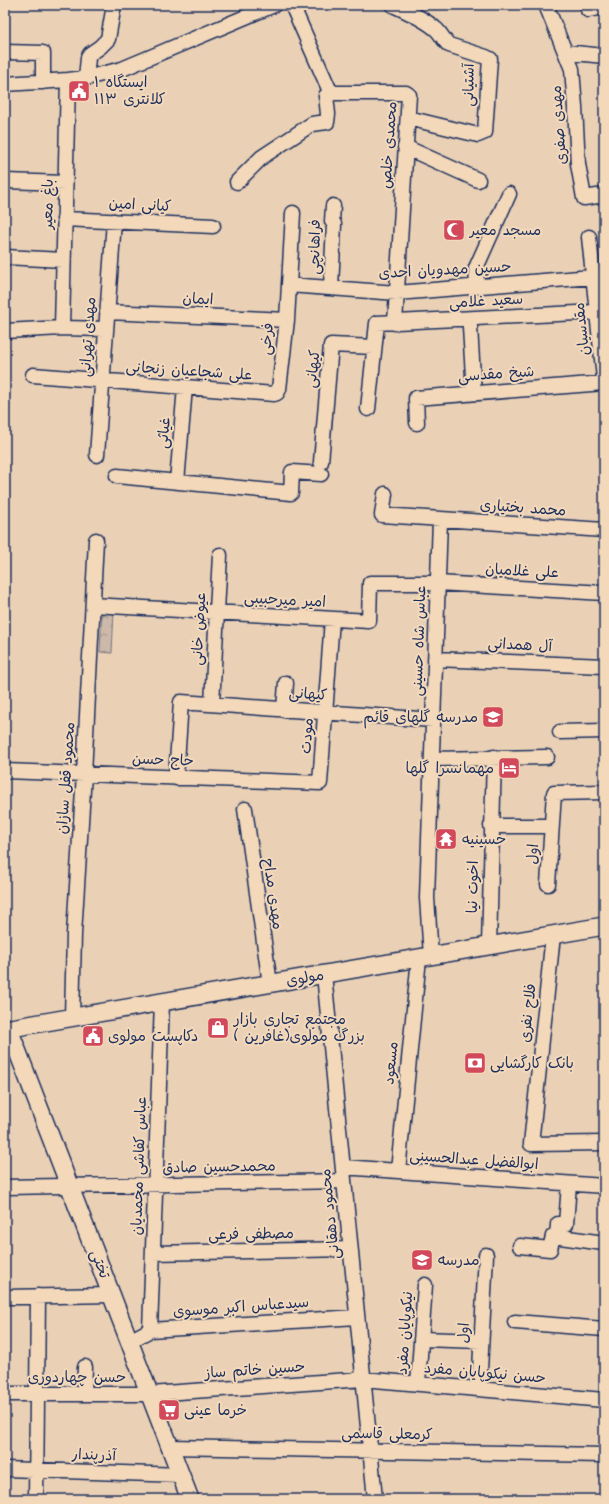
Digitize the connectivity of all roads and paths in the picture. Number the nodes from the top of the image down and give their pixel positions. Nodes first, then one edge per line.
1 (114, 5) edge
2 (274, 5) edge
3 (292, 5) edge
4 (393, 5) edge
5 (546, 5) edge
6 (587, 5) edge
7 (604, 7) edge
8 (5, 52) edge
9 (565, 52) junction
10 (604, 56) edge
11 (86, 78) junction
12 (68, 80) junction
13 (43, 82) junction
14 (5, 84) edge
15 (334, 93) junction
16 (408, 118) junction
17 (406, 147) junction
18 (478, 180) dead end
19 (5, 181) edge
20 (237, 182) dead end
21 (65, 183) junction
22 (509, 194) dead end
23 (604, 195) edge
24 (333, 206) dead end
25 (293, 213) dead end
26 (64, 219) junction
27 (114, 221) junction
28 (213, 226) dead end
29 (589, 237) dead end
30 (5, 257) edge
31 (63, 260) junction
32 (599, 276) edge
33 (289, 286) junction
34 (477, 286) junction
35 (331, 288) junction
36 (397, 293) junction
37 (107, 312) junction
38 (597, 312) junction
39 (469, 319) junction
40 (286, 320) junction
41 (395, 323) junction
42 (62, 328) junction
43 (106, 329) junction
44 (5, 331) edge
45 (374, 347) junction
46 (33, 375) dead end
47 (604, 378) edge
48 (102, 381) junction
49 (604, 383) edge
50 (185, 387) junction
51 (474, 393) junction
52 (274, 394) joint
53 (368, 409) dead end
54 (417, 423) dead end
55 (97, 455) dead end
56 (117, 476) dead end
57 (177, 482) junction
58 (385, 494) dead end
59 (440, 520) junction
60 (604, 530) edge
61 (96, 540) dead end
62 (220, 555) dead end
63 (438, 583) junction
64 (604, 593) edge
65 (93, 604) junction
66 (216, 612) junction
67 (332, 619) junction
68 (435, 659) junction
69 (604, 666) edge
70 (286, 682) dead end
71 (212, 704) junction
72 (284, 710) junction
73 (326, 713) junction
74 (433, 720) junction
75 (604, 731) edge
76 (560, 732) dead end
77 (494, 757) junction
78 (547, 757) dead end
79 (432, 759) junction
80 (5, 771) edge
81 (84, 774) junction
82 (176, 778) junction
83 (320, 783) joint
84 (604, 792) edge
85 (245, 809) dead end
86 (491, 826) junction
87 (552, 826) junction
88 (548, 884) dead end
89 (604, 926) edge
90 (553, 934) junction
91 (489, 946) junction
92 (425, 957) junction
93 (324, 974) junction
94 (270, 984) junction
95 (162, 1002) junction
96 (72, 1018) junction
97 (7, 1029) edge
98 (604, 1143) edge
99 (342, 1167) junction
100 (398, 1171) junction
101 (344, 1182) junction
102 (569, 1184) junction
103 (155, 1185) junction
104 (70, 1186) junction
105 (604, 1186) edge
106 (5, 1187) edge
107 (557, 1237) junction
108 (604, 1243) edge
109 (520, 1246) dead end
110 (350, 1249) junction
111 (153, 1253) junction
112 (486, 1255) dead end
113 (425, 1284) dead end
114 (112, 1295) junction
115 (38, 1296) junction
116 (5, 1297) edge
117 (357, 1317) junction
118 (515, 1322) dead end
119 (604, 1329) edge
120 (150, 1330) junction
121 (421, 1339) junction
122 (130, 1341) junction
123 (481, 1341) junction
124 (85, 1367) dead end
125 (363, 1379) junction
126 (418, 1384) junction
127 (479, 1389) junction
128 (5, 1394) edge
129 (37, 1394) junction
130 (84, 1394) junction
131 (150, 1394) junction
132 (604, 1400) edge
133 (170, 1447) junction
134 (370, 1450) junction
135 (604, 1455) edge
136 (5, 1469) edge
137 (36, 1470) junction
138 (181, 1475) junction
139 (36, 1499) edge
140 (190, 1499) edge
141 (375, 1499) edge

1 - 11 street
2 - 11 street
3 - 15 street
4 - 16 street, آشتیانی
5 - 9 street, مهدی صفری
6 - 7 street
8 - 13 street
9 - 10 street
9 - 23 street, مهدی صفری
11 - 12 street
12 - 13 street
12 - 21 street, باغ معیر
13 - 14 street
15 - 16 street, محمدی خلص
15 - 20 street
16 - 17 street, محمدی خلص
17 - 18 street
17 - 36 street, محمدی خلص
19 - 21 street
21 - 26 street, باغ معیر
22 - 34 street
24 - 35 street, فراهانچی
25 - 33 street, فرخی
26 - 27 street, کیانی امین
26 - 31 street, باغ معیر
27 - 28 street, کیانی امین
27 - 37 street, مهدی تهرانی
29 - 32 street
30 - 31 street
31 - 42 street, باغ معیر
32 - 34 street, حسین مهدویان احدی
32 - 38 street, مقدسیان
33 - 35 street, حسین مهدویان احدی
33 - 40 street, فرخی
34 - 36 street, حسین مهدویان احدی
35 - 36 street, حسین مهدویان احدی
36 - 41 street, محمدی خلص
37 - 40 street, ایمان
37 - 43 street, مهدی تهرانی
38 - 39 street, سعید غلامی
38 - 47 street, مقدسیان
39 - 41 street, سعید غلامی
39 - 51 street
40 - 52 street, فرخی
41 - 45 street, سعید غلامی
42 - 43 street
42 - 44 street
43 - 48 street, مهدی تهرانی
45 - 53 street
45 - 57 street, کیهانی
46 - 48 street, علی شجاعیان زنجانی
48 - 50 street, علی شجاعیان زنجانی
48 - 55 street, مهدی تهرانی
49 - 51 street, شیخ مقدسی
50 - 52 street, علی شجاعیان زنجانی
50 - 57 street, غیاثی
51 - 54 street, شیخ مقدسی
56 - 57 street
58 - 59 street, محمد بختیاری
59 - 60 street, محمد بختیاری
59 - 63 street, عباس شاه حسینی
61 - 65 street, محمود قفل سازان
62 - 66 street, عیوض خانی
63 - 64 street, علی غلامیان
63 - 67 street, امیر میرحبیبی
63 - 68 street, عباس شاه حسینی
65 - 66 street, امیر میرحبیبی
65 - 81 street, محمود قفل سازان
66 - 67 street, امیر میرحبیبی
66 - 71 street, عیوض خانی
67 - 73 street, مودت
68 - 69 street, آل همدانی
68 - 74 street, عباس شاه حسینی
70 - 72 street
71 - 72 street, کیهانی
71 - 82 street, کیهانی
72 - 73 street, کیهانی
73 - 74 street, کیهانی
73 - 83 street, مودت
74 - 79 street, عباس شاه حسینی
75 - 76 street
77 - 78 street
77 - 79 street
77 - 86 street, اخوت نیا
79 - 92 street, عباس شاه حسینی
80 - 81 street, حاج حسن
81 - 82 street, حاج حسن
81 - 96 street, محمود قفل سازان
82 - 83 street, حاج حسن
84 - 87 street, اول
85 - 94 street, مهدی مداح
86 - 87 street
86 - 91 street, اخوت نیا
87 - 88 street, اول
89 - 90 main road, مولوی
90 - 91 main road, مولوی
90 - 98 street, فلاح نفری
91 - 92 main road, مولوی
92 - 93 main road, مولوی
92 - 100 street, مسعود
93 - 94 main road, مولوی
93 - 99 street, محمود دهقانی
94 - 95 main road, مولوی
95 - 96 main road, مولوی
95 - 103 street, عباس کفاشی محمدیان
96 - 97 main road, مولوی
97 - 104 main road, تختی
99 - 100 street, ابوالفضل عبدالحسینی
99 - 101 street, محمود دهقانی
100 - 102 street, ابوالفضل عبدالحسینی
101 - 103 street, محمدحسین صادق
101 - 110 street, محمود دهقانی
102 - 105 street, ابوالفضل عبدالحسینی
102 - 107 street
103 - 104 street, محمدحسین صادق
103 - 111 street, عباس کفاشی محمدیان
104 - 106 street, محمدحسین صادق
104 - 114 main road, تختی
107 - 108 street
107 - 109 street
110 - 111 street, مصطفی فرعی
110 - 117 street, محمود دهقانی
111 - 120 street, عباس کفاشی محمدیان
112 - 123 street, اول
113 - 121 street, نیکوپایان مفرد
114 - 115 street
114 - 122 main road, تختی
115 - 116 street
115 - 129 street
117 - 120 street, سیدعباس اکبر موسوی
117 - 125 street, محمود دهقانی
118 - 119 street
120 - 122 street, سیدعباس اکبر موسوی
121 - 123 street
121 - 126 street, نیکوپایان مفرد
122 - 131 main road, تختی
123 - 127 street, اول
124 - 130 street
125 - 126 street, حسن نیکوپایان مفرد
125 - 131 street, حسین خاتم ساز
125 - 134 street, محمود دهقانی
126 - 127 street, حسن نیکوپایان مفرد
127 - 132 street, حسن نیکوپایان مفرد
128 - 129 street, حسن چهاردوری
129 - 130 street, حسن چهاردوری
129 - 137 street
130 - 131 street, حسن چهاردوری
131 - 133 main road, تختی
133 - 134 street, کرمعلی قاسمی
133 - 138 main road, تختی
134 - 135 street, کرمعلی قاسمی
134 - 141 street, محمود دهقانی
136 - 137 street, آذرپندار
137 - 138 street, آذرپندار
137 - 139 street
138 - 140 main road, تختی

